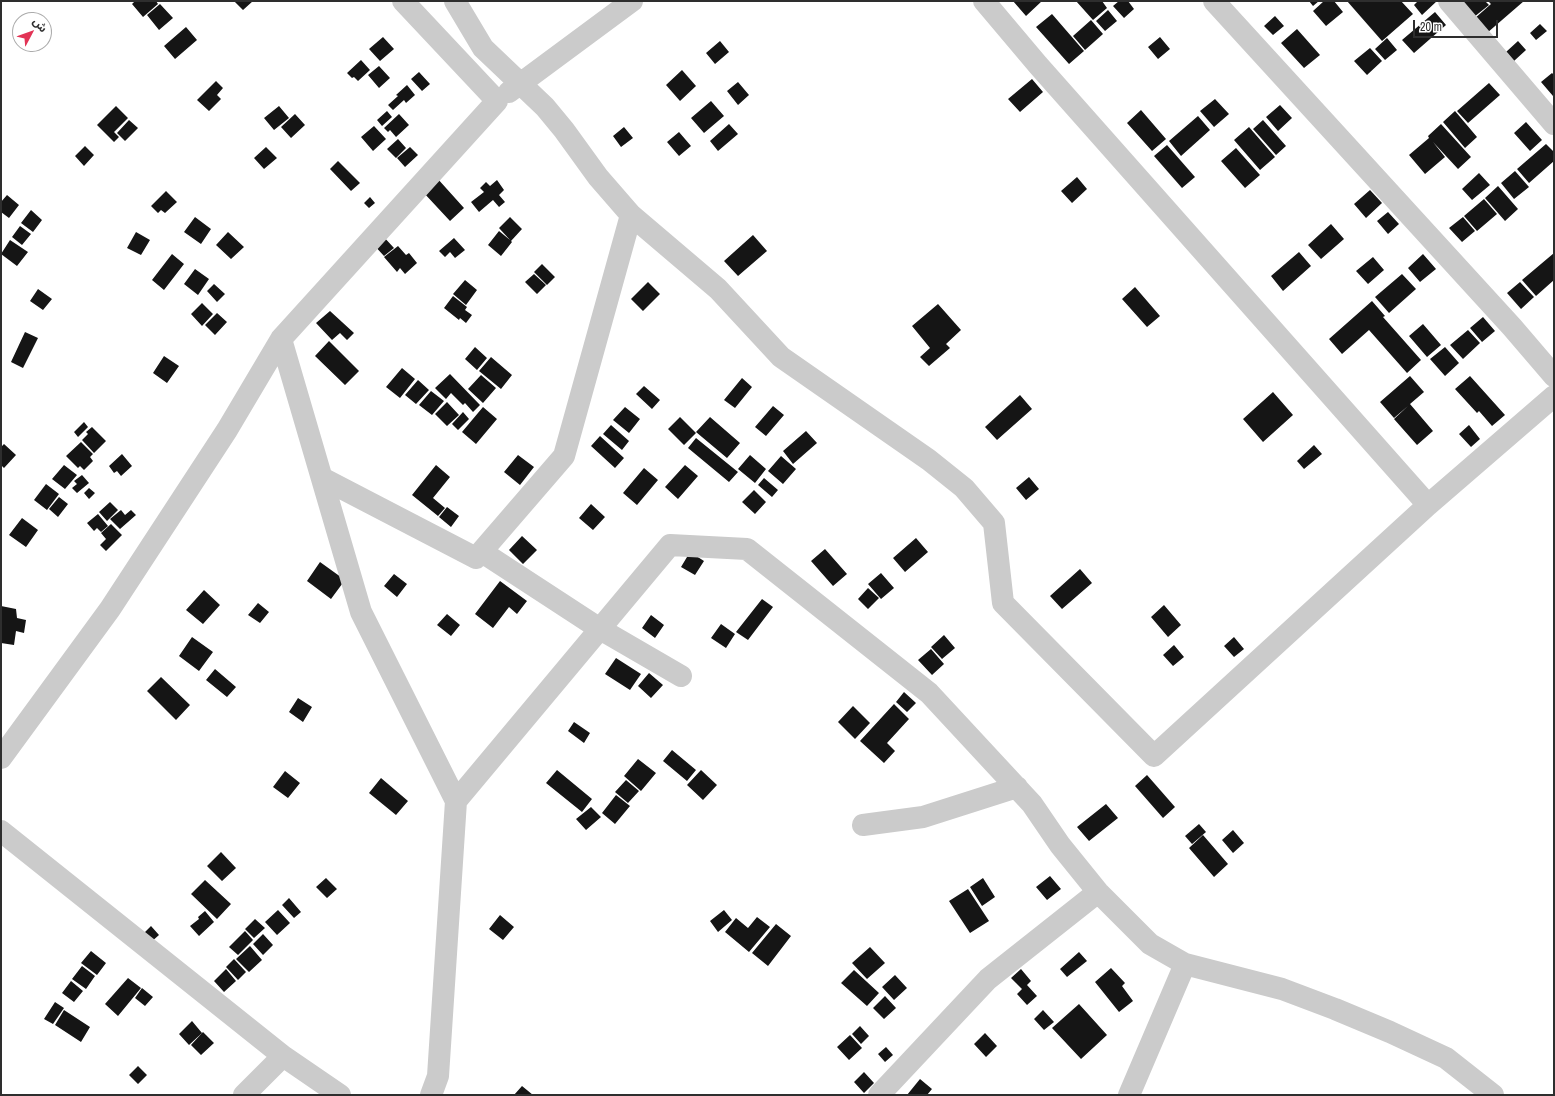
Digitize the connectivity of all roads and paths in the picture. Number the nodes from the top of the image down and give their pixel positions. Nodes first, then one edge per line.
1 (403, 1) edge
2 (455, 1) edge
3 (632, 1) edge
4 (984, 1) edge
5 (1214, 1) edge
6 (1449, 1) edge
7 (520, 84) junction
8 (497, 101) junction
9 (1554, 124) edge
10 (630, 215) junction
11 (281, 339) junction
12 (1554, 376) edge
13 (1554, 396) edge
14 (322, 478) junction
15 (1428, 505) junction
16 (482, 552) junction
17 (600, 629) junction
18 (681, 676) dead end
19 (1, 758) edge
20 (1016, 787) junction
21 (456, 801) junction
22 (863, 825) dead end
23 (1, 831) edge
24 (1098, 892) junction
25 (1185, 964) junction
26 (283, 1056) junction
27 (244, 1095) edge
28 (340, 1095) edge
29 (431, 1095) edge
30 (879, 1095) edge
31 (1129, 1095) edge
32 (1493, 1095) edge

1 - 8 street
2 - 7 street
3 - 7 street
4 - 15 street
5 - 12 street
6 - 9 street
7 - 8 street
7 - 10 street
8 - 11 street
10 - 15 street
10 - 16 street
11 - 14 street
11 - 19 street
13 - 15 street
14 - 16 street
14 - 21 street
16 - 17 street
17 - 18 street
17 - 20 street
17 - 21 street
20 - 22 street
20 - 24 street
21 - 29 street
23 - 26 street
24 - 25 street
24 - 30 street
25 - 31 street
25 - 32 street
26 - 27 street
26 - 28 street

